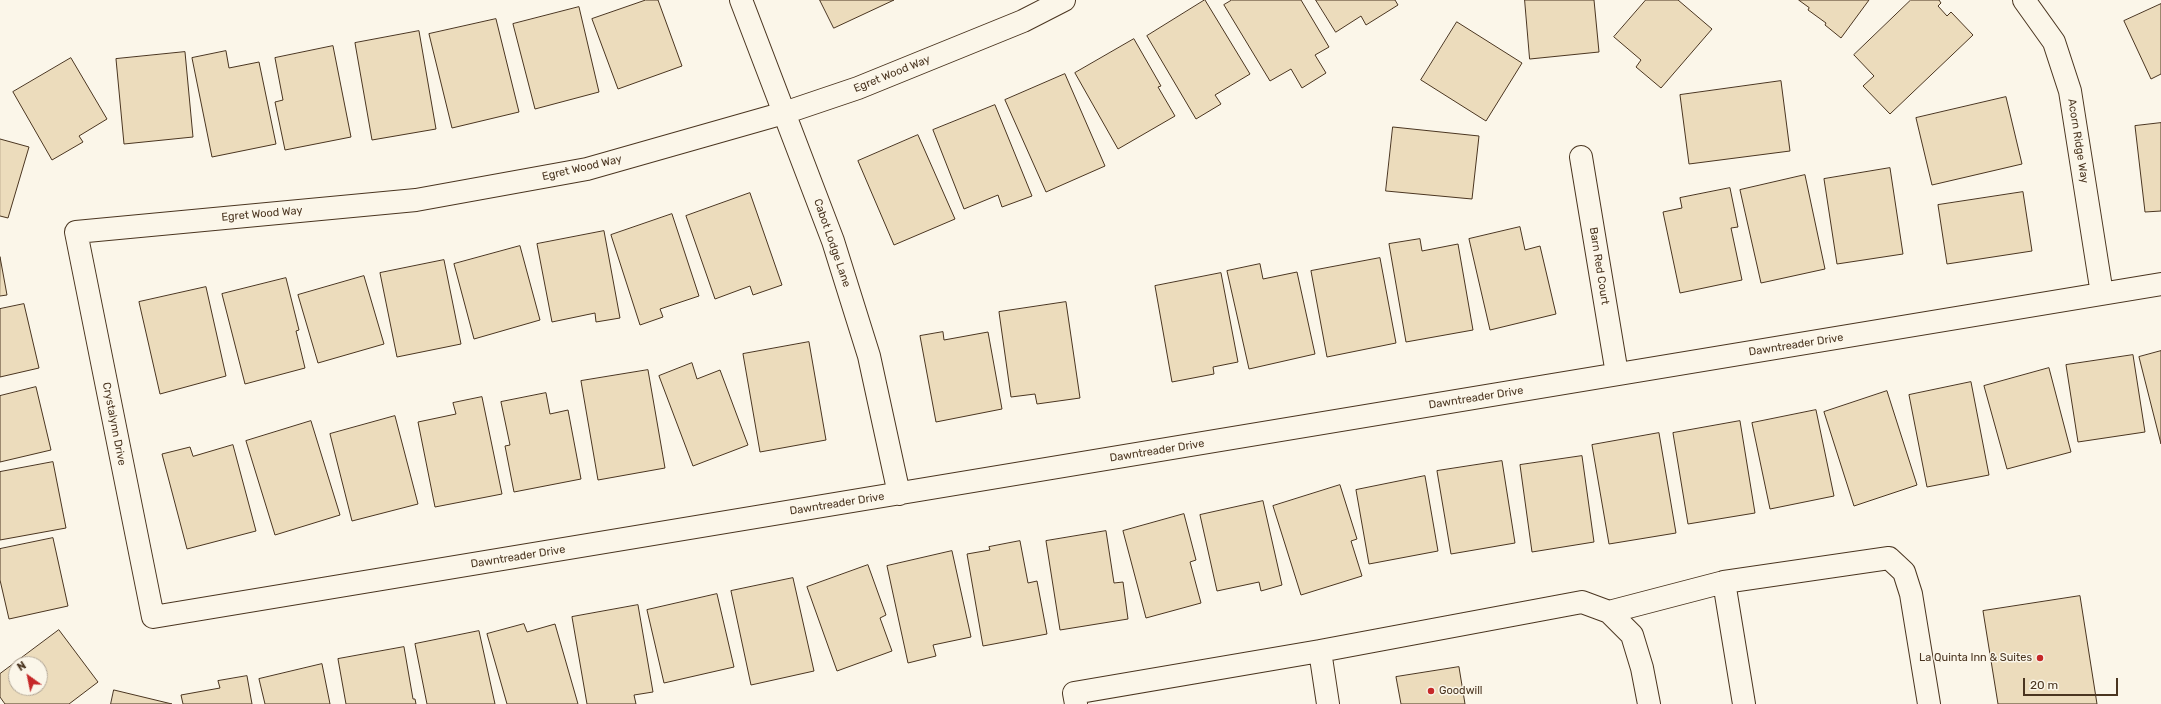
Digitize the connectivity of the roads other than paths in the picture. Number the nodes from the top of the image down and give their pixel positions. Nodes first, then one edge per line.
1 (741, 0) edge
2 (1064, 0) edge
3 (2024, 0) edge
4 (784, 113) junction
5 (1581, 157) dead end
6 (76, 232) joint
7 (2161, 284) edge
8 (2102, 294) junction
9 (1617, 374) junction
10 (899, 494) junction
11 (1724, 582) junction
12 (1610, 612) junction
13 (153, 617) joint
14 (1320, 651) junction
15 (1076, 704) edge
16 (1328, 704) edge
17 (1650, 704) edge
18 (1744, 704) edge
19 (1929, 704) edge

1 - 4 street, Cabot Lodge Lane
2 - 4 street, Egret Wood Way
3 - 8 street, Acorn Ridge Way
4 - 6 street, Egret Wood Way
4 - 10 street, Cabot Lodge Lane
5 - 9 street, Barn Red Court
6 - 13 street, Crystalynn Drive
7 - 8 street, Dawntreader Drive
8 - 9 street, Dawntreader Drive
9 - 10 street, Dawntreader Drive
10 - 13 street, Dawntreader Drive
11 - 12 street
11 - 18 street
11 - 19 street
12 - 14 street
12 - 17 street
14 - 15 street
14 - 16 street

